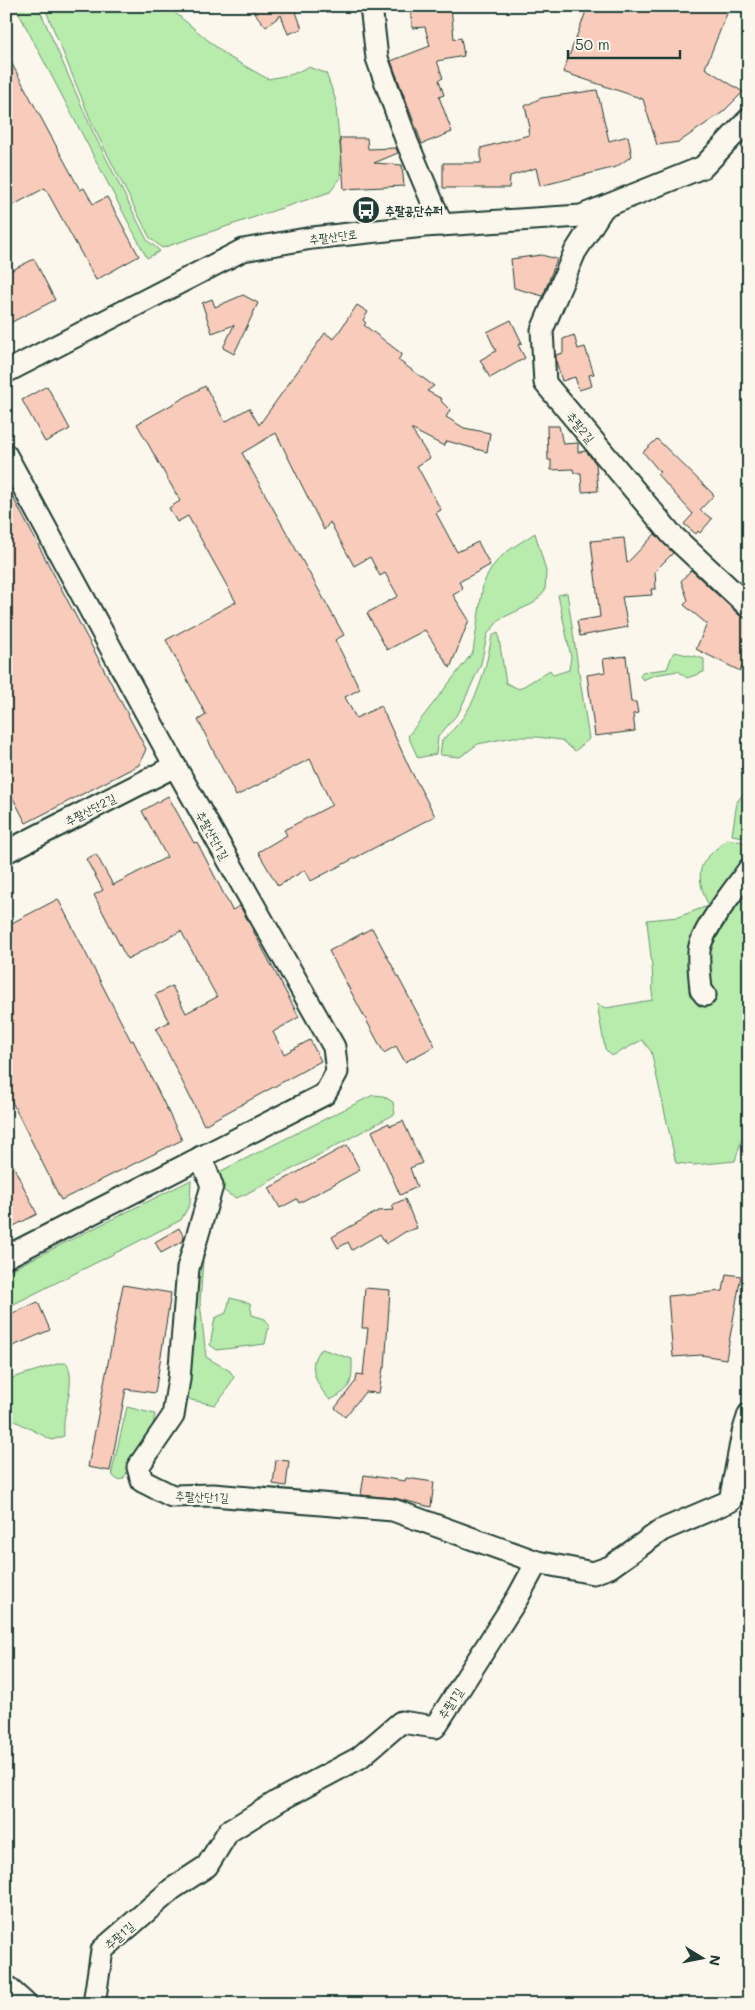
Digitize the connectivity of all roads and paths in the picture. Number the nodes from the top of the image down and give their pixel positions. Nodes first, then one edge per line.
1 (371, 6) edge
2 (749, 119) edge
3 (603, 208) junction
4 (442, 225) junction
5 (6, 372) edge
6 (6, 455) edge
7 (749, 608) edge
8 (175, 766) junction
9 (6, 852) edge
10 (749, 869) edge
11 (706, 995) dead end
12 (201, 1157) junction
13 (6, 1258) edge
14 (749, 1414) edge
15 (537, 1562) junction
16 (6, 1986) edge
17 (26, 2004) edge
18 (94, 2004) edge

1 - 4 street
2 - 3 street, 추팔산단로
3 - 4 street, 추팔산단로
3 - 7 street, 추팔2길
4 - 5 street, 추팔산단로
6 - 8 street, 추팔산단1길
8 - 9 street, 추팔산단2길
8 - 12 street, 추팔산단1길
10 - 11 street
12 - 13 street, 추팔산단1길
12 - 15 street, 추팔산단1길
14 - 15 street
15 - 18 street, 추팔1길
16 - 17 street

